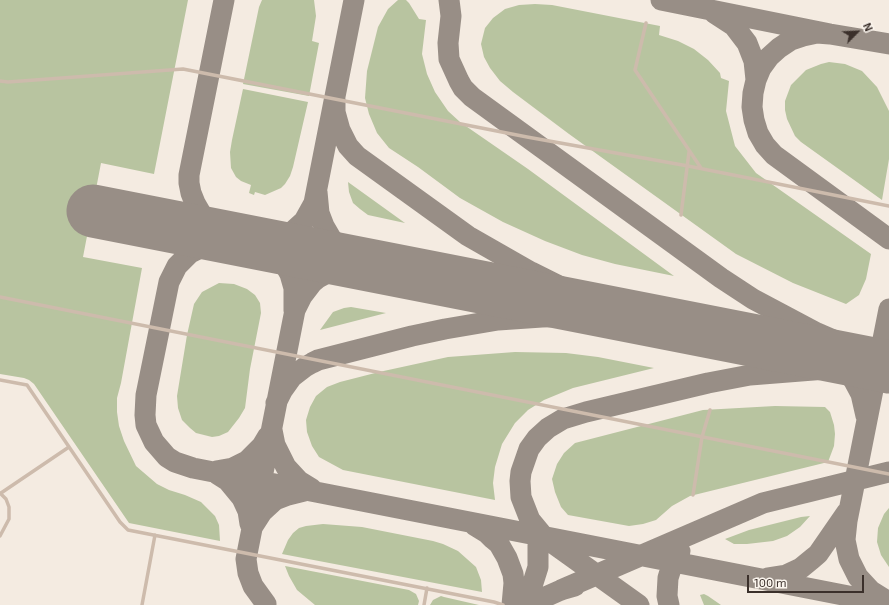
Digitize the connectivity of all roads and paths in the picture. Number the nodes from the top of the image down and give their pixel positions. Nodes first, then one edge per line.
1 (646, 23) dead end
2 (0, 81) edge
3 (689, 151) junction
4 (688, 166) junction
5 (701, 168) junction
6 (889, 206) edge
7 (681, 215) dead end
8 (0, 297) edge
9 (0, 380) edge
10 (710, 410) dead end
11 (702, 437) junction
12 (69, 448) junction
13 (889, 474) edge
14 (0, 493) edge
15 (693, 495) dead end
16 (155, 535) junction
17 (0, 536) edge
18 (427, 588) junction
19 (142, 605) edge
20 (424, 605) edge
21 (503, 605) edge

1 - 3 lane
2 - 4 lane
3 - 4 lane
3 - 5 lane
4 - 5 lane
4 - 7 lane
5 - 6 lane
8 - 11 lane
9 - 12 lane
10 - 11 lane
11 - 13 lane
11 - 15 lane
12 - 14 lane
12 - 16 lane
14 - 17 lane
16 - 18 lane
16 - 19 lane
18 - 20 lane
18 - 21 lane

